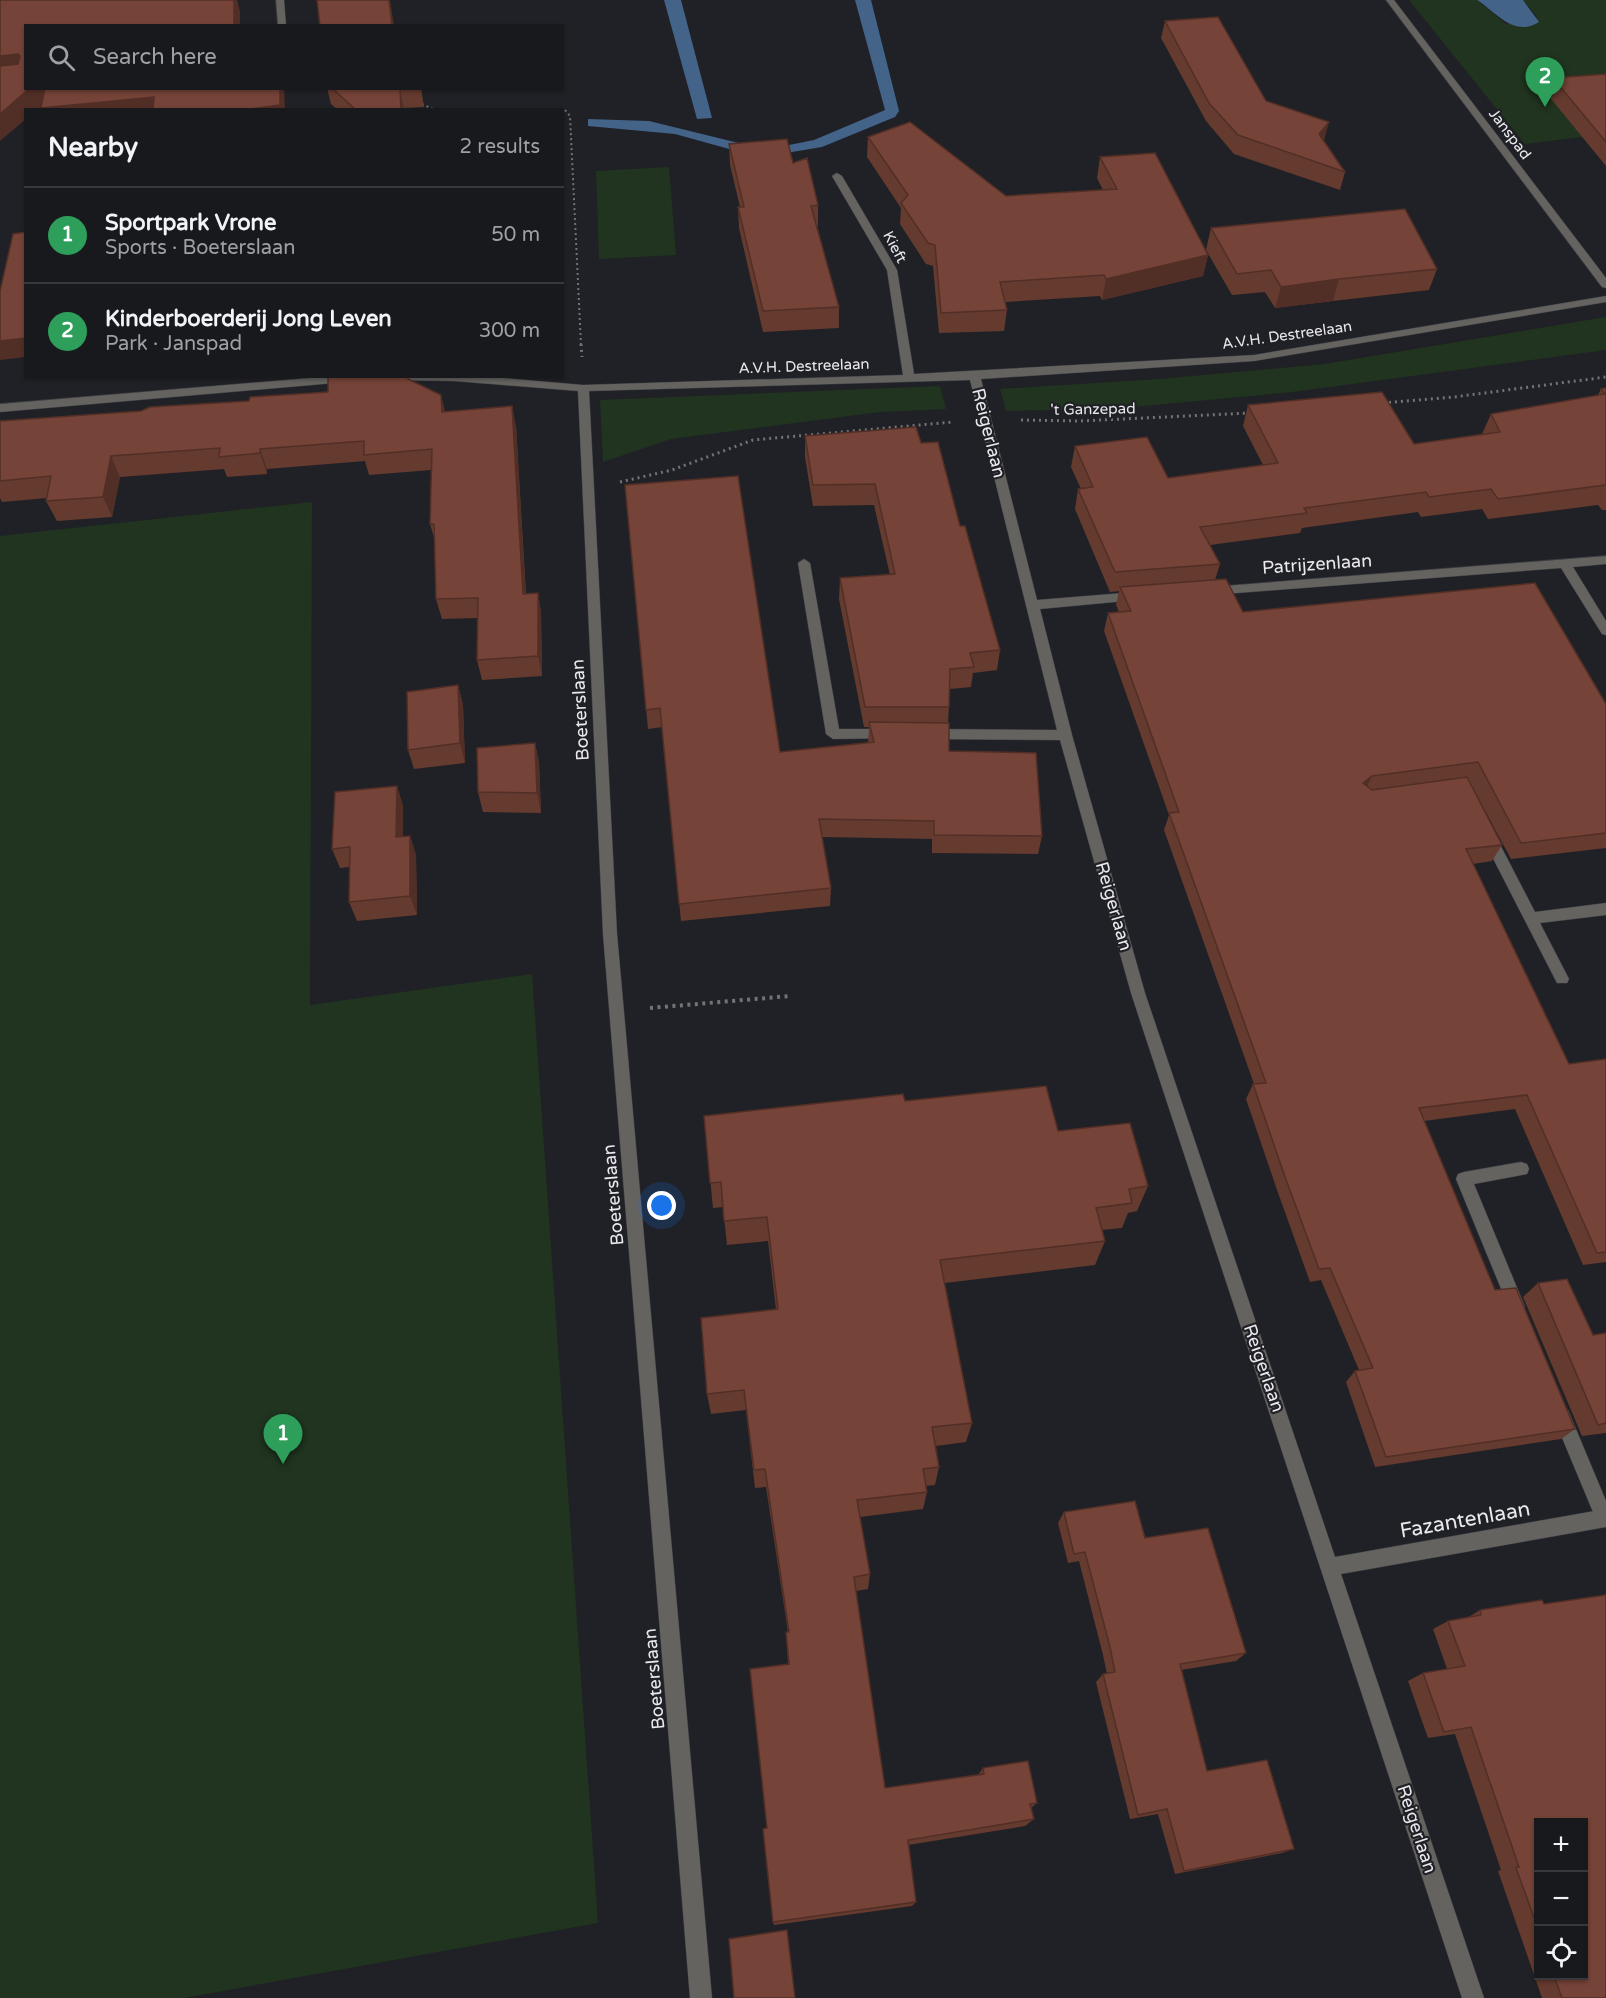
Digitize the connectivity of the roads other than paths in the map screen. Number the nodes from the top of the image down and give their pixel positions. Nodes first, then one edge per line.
1 (280, 0) edge
2 (1390, 0) edge
3 (282, 24) edge
4 (837, 176) dead end
5 (1606, 285) edge
6 (1606, 299) edge
7 (975, 376) junction
8 (909, 377) junction
9 (354, 378) edge
10 (376, 378) edge
11 (583, 388) junction
12 (0, 408) edge
13 (1606, 560) edge
14 (804, 563) dead end
15 (1563, 563) junction
16 (1197, 592) edge
17 (1149, 596) edge
18 (1031, 605) junction
19 (1606, 631) edge
20 (1065, 735) junction
21 (1484, 826) edge
22 (1606, 909) edge
23 (1530, 918) junction
24 (1562, 979) dead end
25 (1521, 1169) dead end
26 (1523, 1322) edge
27 (1555, 1398) edge
28 (1605, 1518) edge
29 (1331, 1567) junction
30 (701, 1998) edge
31 (1473, 1998) edge

1 - 3 street
2 - 5 street, Janspad
4 - 8 street, Kieft
6 - 7 street, A.V.H. Destreelaan
7 - 8 street, A.V.H. Destreelaan
7 - 18 street, Reigerlaan
8 - 11 street, A.V.H. Destreelaan
9 - 12 street
10 - 11 street, A.V.H. Destreelaan
11 - 30 street, Boeterslaan
13 - 15 street, Patrijzenlaan
14 - 20 street
15 - 16 street, Patrijzenlaan
15 - 19 street
17 - 18 street
18 - 20 street, Reigerlaan
20 - 29 street, Reigerlaan
21 - 23 street
22 - 23 street
23 - 24 street
25 - 26 street
27 - 28 street
28 - 29 street, Fazantenlaan
29 - 31 street, Reigerlaan

